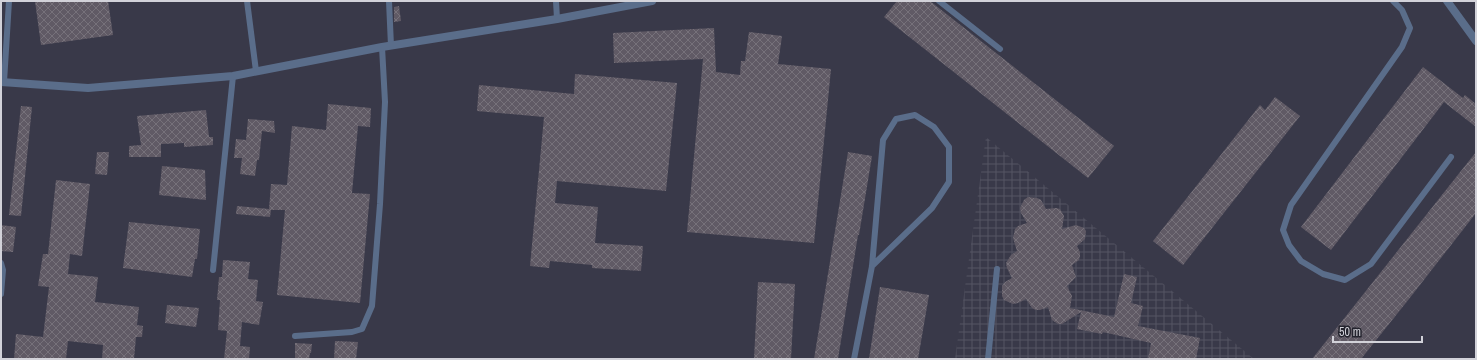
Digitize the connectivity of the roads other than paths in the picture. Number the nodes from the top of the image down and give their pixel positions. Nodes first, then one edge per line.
1 (9, 1) edge
2 (247, 1) edge
3 (388, 1) edge
4 (556, 1) edge
5 (652, 1) edge
6 (939, 1) edge
7 (1393, 1) edge
8 (1447, 1) edge
9 (557, 19) junction
10 (1476, 42) edge
11 (391, 46) junction
12 (382, 47) junction
13 (1000, 49) dead end
14 (256, 72) junction
15 (233, 76) junction
16 (2, 82) edge
17 (1451, 157) dead end
18 (1, 263) edge
19 (872, 266) junction
20 (998, 268) dead end
21 (213, 270) dead end
22 (1, 294) edge
23 (295, 336) dead end
24 (854, 359) edge
25 (988, 359) edge

1 - 16 lane
2 - 14 lane
3 - 11 lane
4 - 9 lane
5 - 9 street
6 - 13 lane
7 - 17 lane
8 - 10 street
9 - 11 street
11 - 12 street
12 - 14 street
12 - 23 lane
14 - 15 street
15 - 16 street
15 - 21 lane
18 - 22 lane
19 - 19 lane
19 - 24 lane
20 - 25 lane

